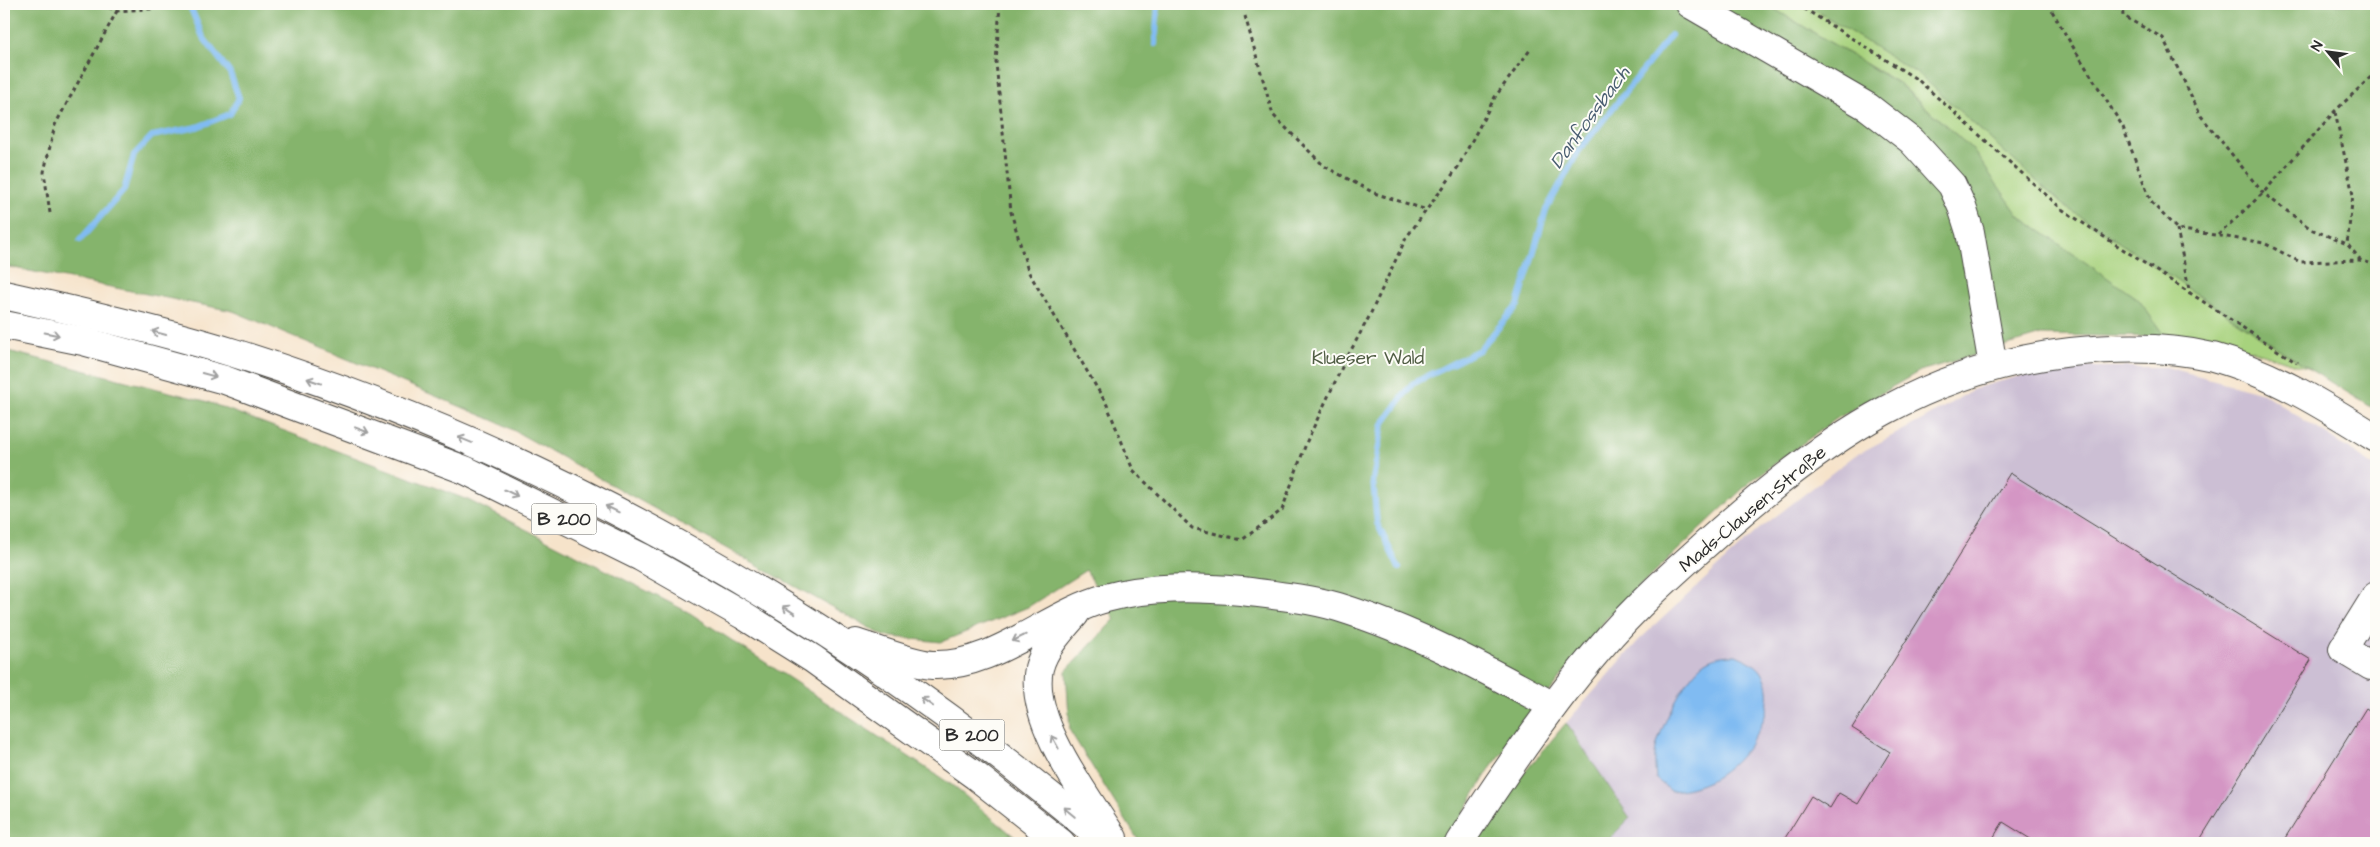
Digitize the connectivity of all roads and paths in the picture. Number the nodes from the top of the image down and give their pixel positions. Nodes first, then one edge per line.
1 (101, 4) edge
2 (179, 4) edge
3 (1000, 4) edge
4 (1690, 4) edge
5 (1797, 4) edge
6 (2048, 4) edge
7 (2122, 4) edge
8 (117, 11) junction
9 (1245, 16) dead end
10 (1530, 50) dead end
11 (2376, 72) edge
12 (2335, 111) junction
13 (2264, 193) junction
14 (1427, 210) junction
15 (50, 213) dead end
16 (2177, 229) junction
17 (2217, 235) junction
18 (2347, 244) junction
19 (2360, 260) junction
20 (2376, 265) edge
21 (2190, 294) junction
22 (4, 295) edge
23 (4, 325) edge
24 (2261, 340) dead end
25 (1993, 366) junction
26 (2376, 438) edge
27 (2376, 596) edge
28 (1079, 609) junction
29 (830, 636) junction
30 (2374, 662) edge
31 (1553, 706) junction
32 (1061, 843) edge
33 (1107, 843) edge
34 (1117, 843) edge
35 (1459, 843) edge

1 - 8 path
2 - 8 path
3 - 14 path
4 - 25 main road
5 - 21 path
6 - 16 path
7 - 13 path
8 - 15 path
9 - 14 path
10 - 14 path
11 - 12 path
12 - 13 path
12 - 18 path
13 - 17 path
13 - 18 path
16 - 17 path
16 - 21 path
17 - 19 path
18 - 19 path
19 - 20 path
21 - 24 path
29 -> 22 main road, B 200
23 -> 32 main road, B 200
25 - 26 main road, Mads-Clausen-Straße
25 - 31 main road, Mads-Clausen-Straße
27 - 30 main road
28 -> 29 main road
28 - 31 main road
34 -> 28 main road
33 -> 29 main road, B 200
31 - 35 main road, Mads-Clausen-Straße

